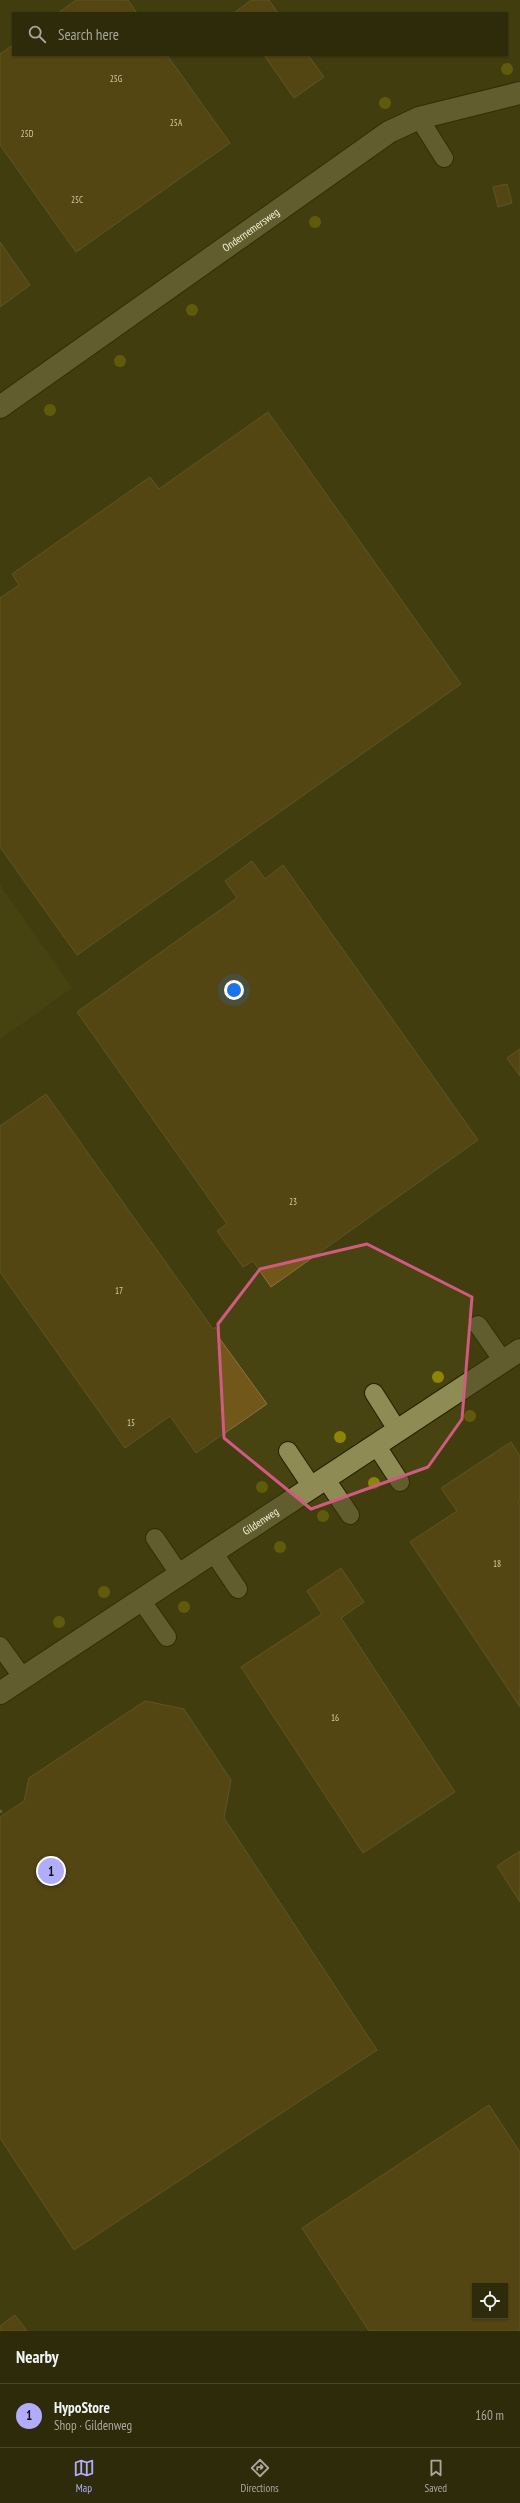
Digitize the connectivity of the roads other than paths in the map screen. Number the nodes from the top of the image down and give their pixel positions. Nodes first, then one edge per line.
1 (520, 94) edge
2 (419, 118) junction
3 (444, 158) dead end
4 (0, 407) edge
5 (478, 1325) dead end
6 (512, 1355) edge
7 (374, 1394) dead end
8 (398, 1431) junction
9 (376, 1445) junction
10 (288, 1451) dead end
11 (319, 1482) junction
12 (400, 1482) dead end
13 (350, 1515) dead end
14 (155, 1538) dead end
15 (213, 1552) junction
16 (180, 1574) junction
17 (238, 1589) dead end
18 (141, 1600) junction
19 (167, 1637) dead end
20 (0, 1646) edge
21 (23, 1678) junction
22 (0, 1693) edge

1 - 2 street, Ondernemersweg
2 - 3 lane
2 - 4 street, Ondernemersweg
5 - 6 lane
6 - 8 street, Gildenweg
7 - 8 lane
8 - 9 street, Gildenweg
9 - 11 street, Gildenweg
9 - 12 lane
10 - 11 lane
11 - 13 lane
11 - 15 street, Gildenweg
14 - 16 lane
15 - 16 street, Gildenweg
15 - 17 lane
16 - 18 street, Gildenweg
18 - 19 lane
18 - 21 street, Gildenweg
20 - 21 lane
21 - 22 street, Gildenweg

